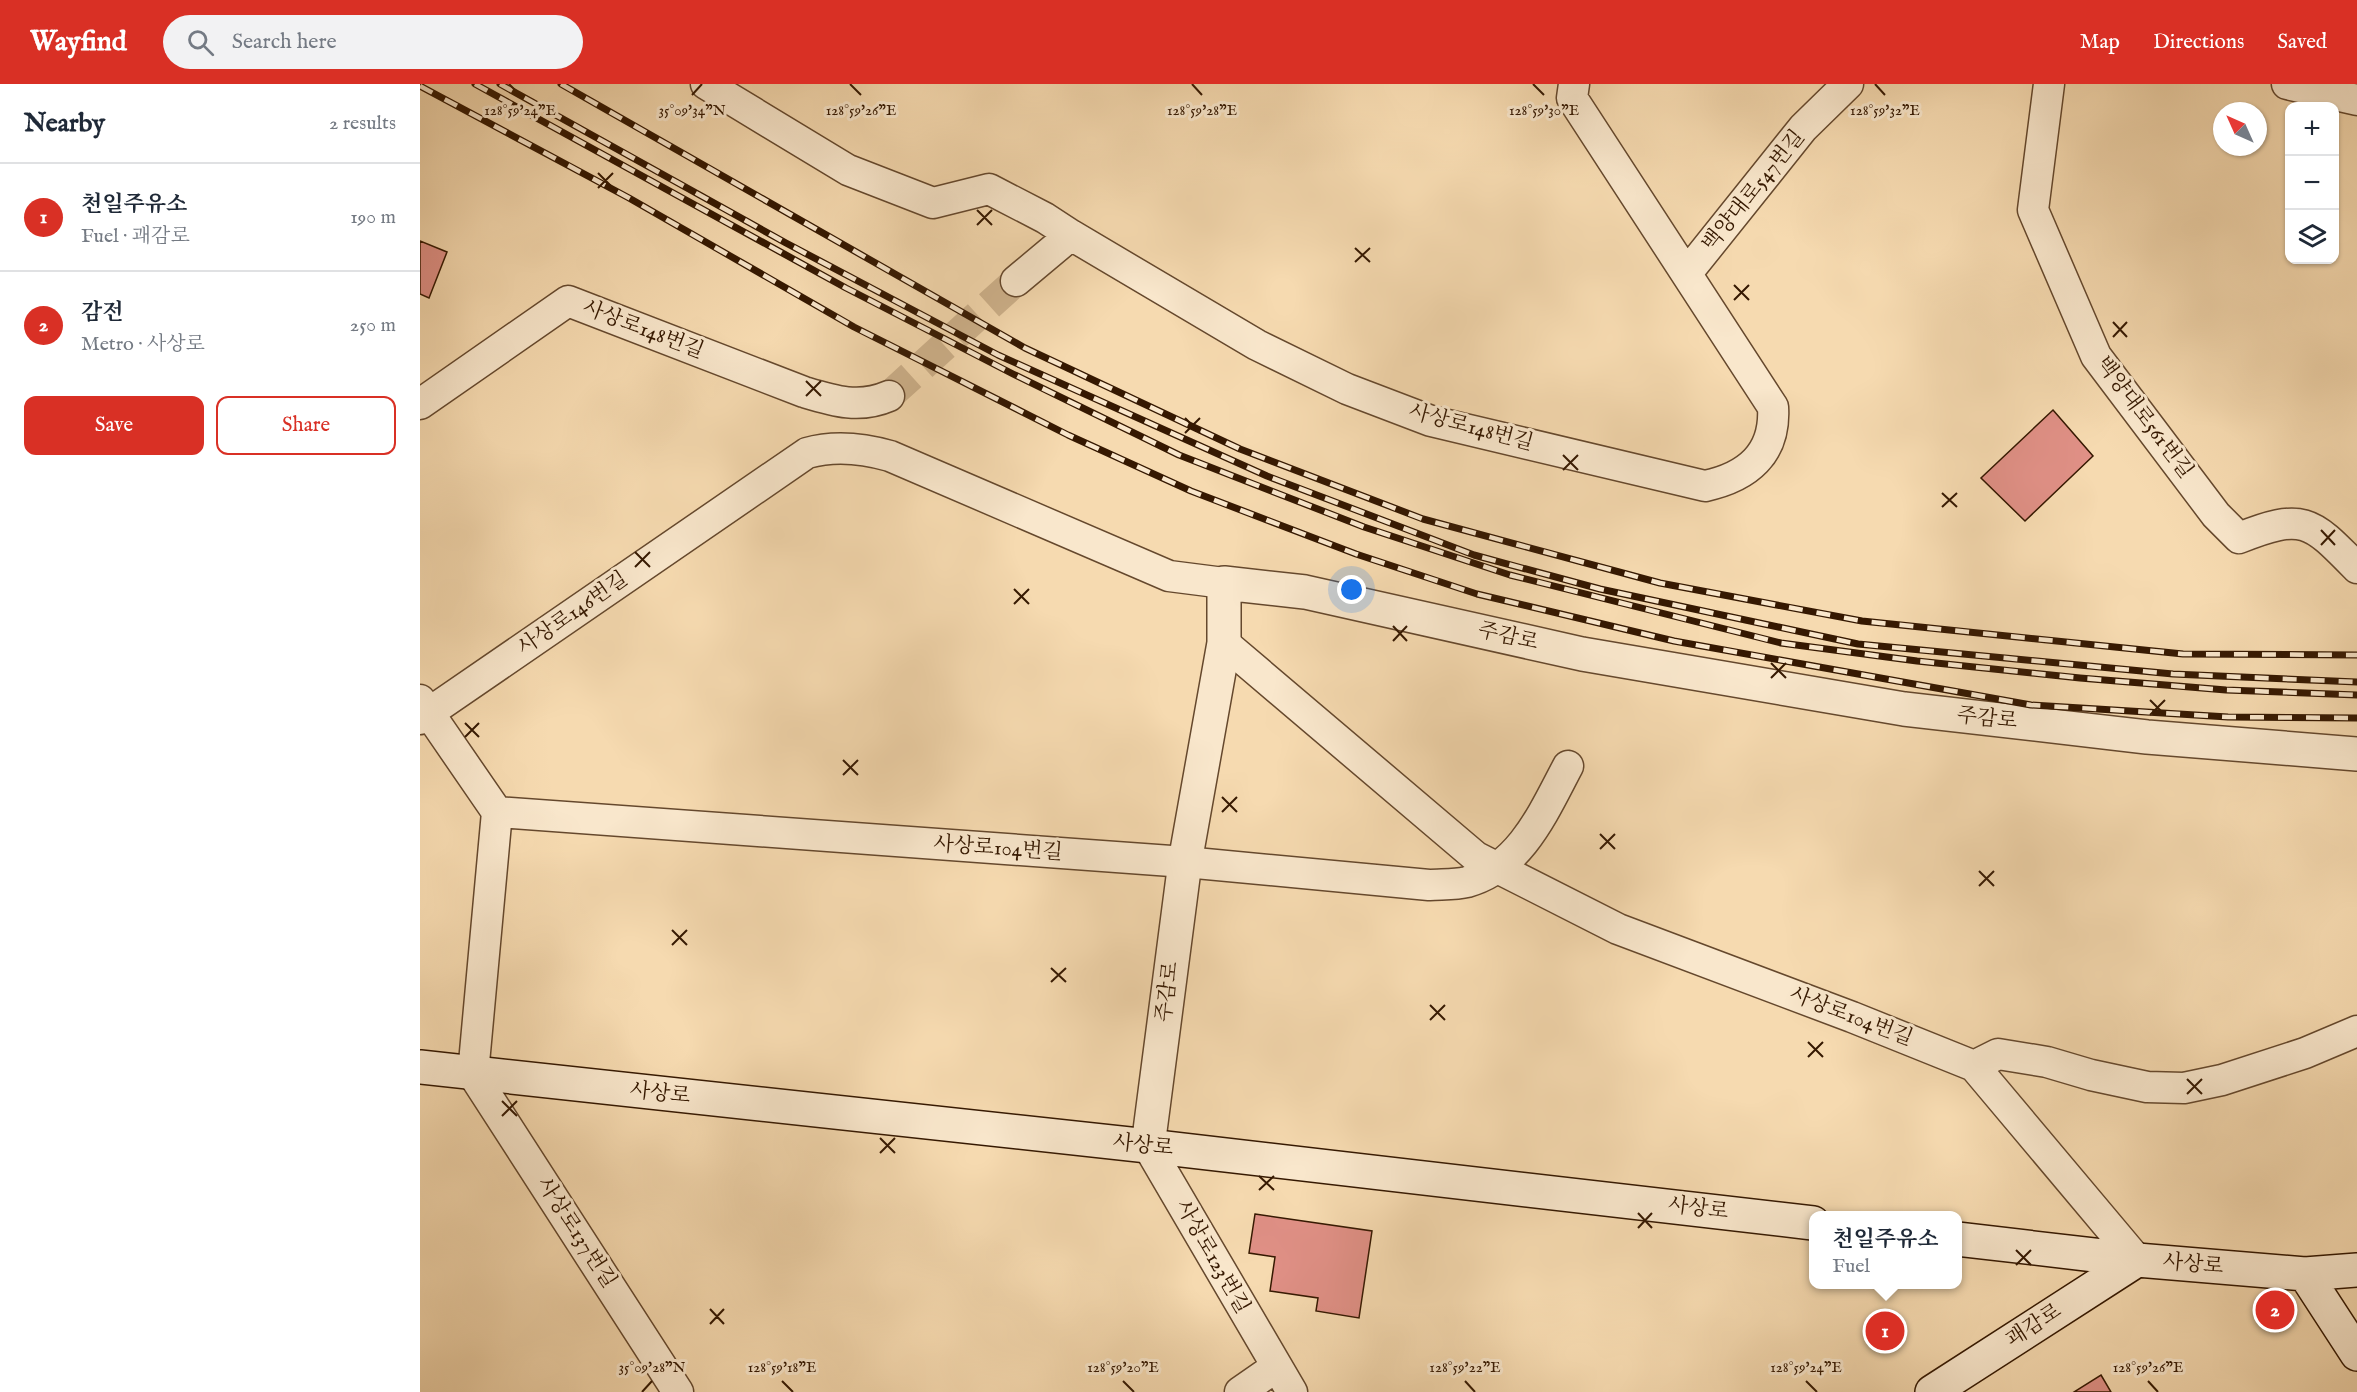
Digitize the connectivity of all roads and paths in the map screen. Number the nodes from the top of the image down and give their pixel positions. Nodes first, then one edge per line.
1 (706, 84) edge
2 (1574, 84) edge
3 (1848, 84) edge
4 (2049, 84) edge
5 (2287, 84) edge
6 (2357, 100) edge
7 (1071, 235) junction
8 (1687, 273) junction
9 (1016, 281) tunnel mouth
10 (889, 396) tunnel mouth
11 (420, 404) edge
12 (2357, 568) edge
13 (1224, 583) junction
14 (1224, 643) junction
15 (423, 711) edge
16 (2357, 754) edge
17 (1568, 766) dead end
18 (497, 812) junction
19 (1185, 862) junction
20 (1495, 868) junction
21 (2357, 1031) edge
22 (1974, 1066) junction
23 (420, 1067) edge
24 (473, 1074) junction
25 (1148, 1146) junction
26 (1809, 1223) edge
27 (1962, 1240) edge
28 (2137, 1260) junction
29 (2357, 1270) edge
30 (2305, 1274) junction
31 (2357, 1354) edge
32 (1284, 1380) edge
33 (678, 1392) edge
34 (1240, 1392) edge
35 (1932, 1392) edge

1 - 7 street, 사상로148번길
2 - 8 street, 사상로148번길
3 - 8 street, 백양대로547번길
4 - 12 street, 백양대로561번길
5 - 6 street
7 - 8 street, 사상로148번길
7 - 9 street
10 - 11 street, 사상로148번길
13 - 14 main road, 주감로
13 - 15 street, 사상로146번길
13 - 16 main road, 주감로
14 - 19 main road, 주감로
14 - 20 street, 사상로104번길
15 - 18 street
17 - 20 street, 사상로104번길
18 - 19 street, 사상로104번길
18 - 24 street
19 - 20 street, 사상로104번길
19 - 25 main road, 주감로
20 - 22 street, 사상로104번길
21 - 22 street
22 - 28 street, 사상로104번길
23 - 24 main road, 사상로
24 - 25 main road, 사상로
24 - 33 street, 사상로137번길
25 - 26 main road, 사상로
25 - 32 street, 사상로123번길
27 - 28 main road, 사상로
28 - 30 main road, 사상로
28 - 35 main road, 괘감로
29 - 30 main road, 사상로
30 - 31 main road
32 - 34 street, 사상로123번길

